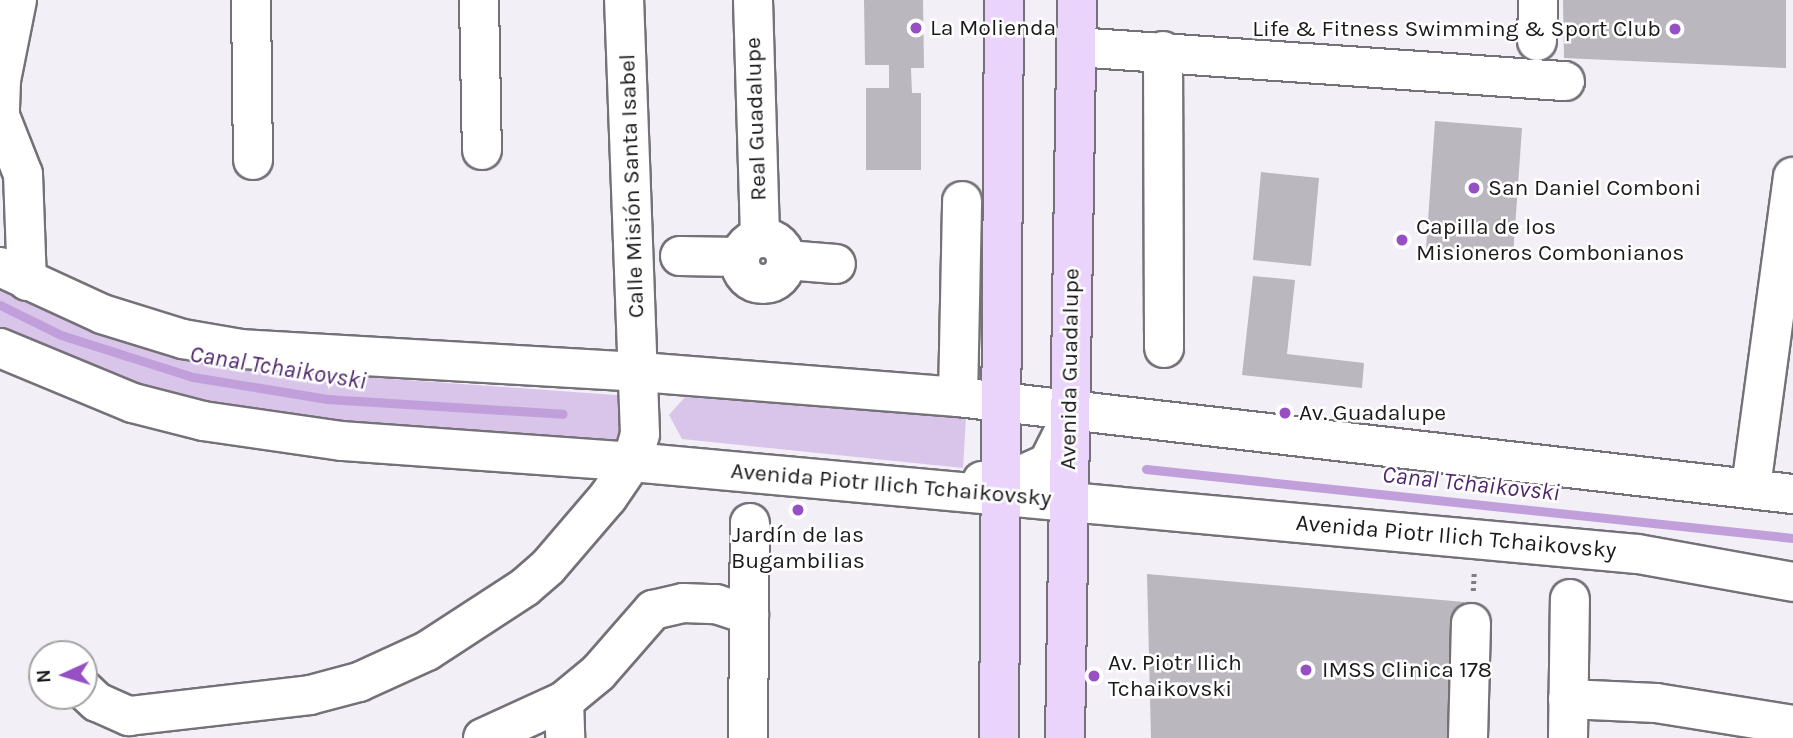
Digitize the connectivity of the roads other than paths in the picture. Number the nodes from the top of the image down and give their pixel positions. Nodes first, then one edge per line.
1 (17, 0) edge
2 (251, 0) edge
3 (479, 0) edge
4 (624, 0) edge
5 (753, 0) edge
6 (1004, 0) edge
7 (1077, 0) edge
8 (1538, 0) edge
9 (1537, 41) dead end
10 (1076, 47) junction
11 (1163, 51) junction
12 (1565, 80) dead end
13 (0, 98) edge
14 (482, 150) dead end
15 (253, 160) dead end
16 (1793, 177) edge
17 (962, 201) dead end
18 (762, 251) junction
19 (680, 256) dead end
20 (836, 264) dead end
21 (14, 274) edge
22 (0, 348) edge
23 (1164, 348) dead end
24 (640, 372) junction
25 (958, 397) junction
26 (1003, 403) junction
27 (1070, 416) junction
28 (632, 462) junction
29 (1751, 487) junction
30 (1002, 488) junction
31 (1793, 494) edge
32 (1066, 501) junction
33 (750, 523) dead end
34 (1793, 582) edge
35 (1570, 599) dead end
36 (749, 615) junction
37 (1471, 623) road end
38 (1568, 699) junction
39 (98, 702) edge
40 (564, 720) edge
41 (1793, 725) edge
42 (1748, 727) edge
43 (483, 738) edge
44 (748, 738) edge
45 (999, 738) edge
46 (1065, 738) edge
47 (1468, 738) edge
48 (1568, 738) edge

1 - 13 street
2 - 15 street
3 - 14 street
4 - 24 street, Calle Misión Santa Isabel
5 - 18 street, Real Guadalupe
6 - 26 main road
7 - 10 main road, Avenida Guadalupe
8 - 9 street
10 - 11 street
10 - 27 main road, Avenida Guadalupe
11 - 12 street
11 - 23 street
13 - 21 street
16 - 29 street
17 - 25 street
18 - 19 street
18 - 20 street
21 - 24 street
22 - 28 street, Avenida Piotr Ilich Tchaikovsky
24 - 25 street
24 - 28 street, Calle Misión Santa Isabel
25 - 26 street
26 - 27 street
26 - 30 main road
27 - 29 street
27 - 30 street
27 - 32 main road, Avenida Guadalupe
28 - 30 street, Avenida Piotr Ilich Tchaikovsky
28 - 39 street
29 - 31 street
30 - 32 street, Avenida Piotr Ilich Tchaikovsky
30 - 45 main road
32 - 34 street, Avenida Piotr Ilich Tchaikovsky
32 - 46 main road, Avenida Guadalupe
33 - 36 street
35 - 38 street
36 - 40 street
36 - 44 street
37 - 47 street
38 - 42 street
38 - 48 street
40 - 43 street
41 - 42 street

